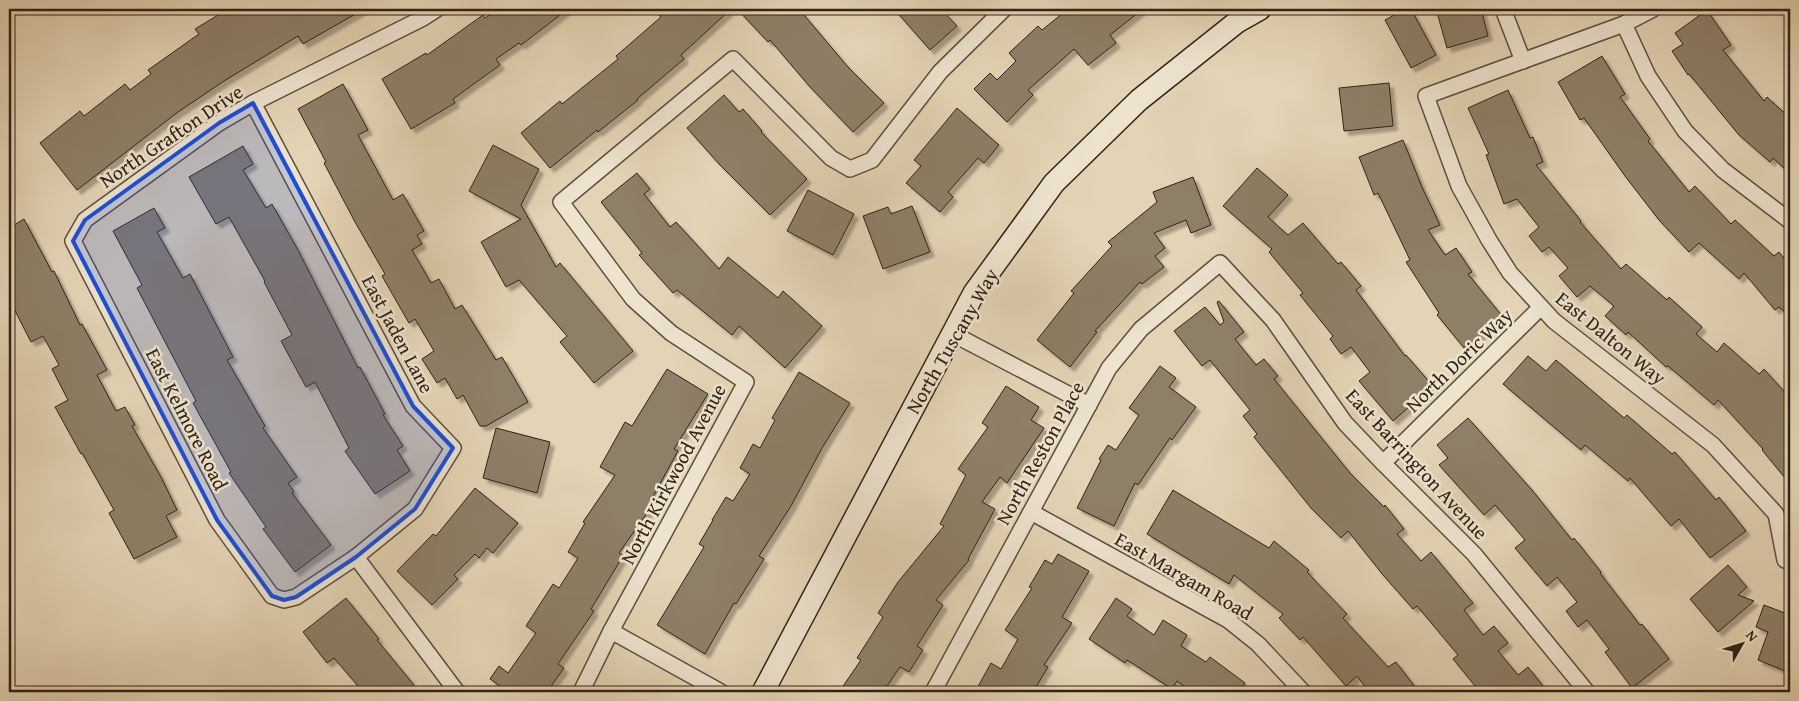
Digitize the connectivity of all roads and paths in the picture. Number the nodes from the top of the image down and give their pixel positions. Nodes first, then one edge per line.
1 (437, 9) edge
2 (1002, 9) edge
3 (1260, 9) edge
4 (1503, 9) edge
5 (1653, 9) edge
6 (1624, 24) junction
7 (1523, 61) junction
8 (253, 103) junction
9 (1790, 221) edge
10 (73, 241) joint
11 (1220, 263) joint
12 (1541, 307) junction
13 (952, 334) junction
14 (1089, 405) junction
15 (1383, 463) junction
16 (1031, 512) junction
17 (356, 557) junction
18 (1786, 560) dead end
19 (284, 600) joint
20 (611, 631) junction
21 (457, 692) edge
22 (581, 692) edge
23 (721, 692) edge
24 (763, 692) edge
25 (933, 692) edge
26 (1303, 692) edge
27 (1587, 692) edge

1 - 8 street, North Grafton Drive
2 - 20 street, North Kirkwood Avenue
3 - 13 street, North Tuscany Way
4 - 7 street
5 - 6 street
6 - 7 street
6 - 9 street
7 - 12 street, East Dalton Way
8 - 10 street, North Grafton Drive
8 - 17 street, East Jaden Lane
10 - 19 street, East Kelmore Road
11 - 14 street, North Reston Place
11 - 15 street, East Barrington Avenue
12 - 15 street, North Doric Way
12 - 18 street, East Dalton Way
13 - 14 street
13 - 24 street, North Tuscany Way
14 - 16 street, North Reston Place
15 - 27 street, East Barrington Avenue
16 - 25 street, North Reston Place
16 - 26 street, East Margam Road
17 - 19 street, East Jaden Lane
17 - 21 street
20 - 22 street, North Kirkwood Avenue
20 - 23 street

